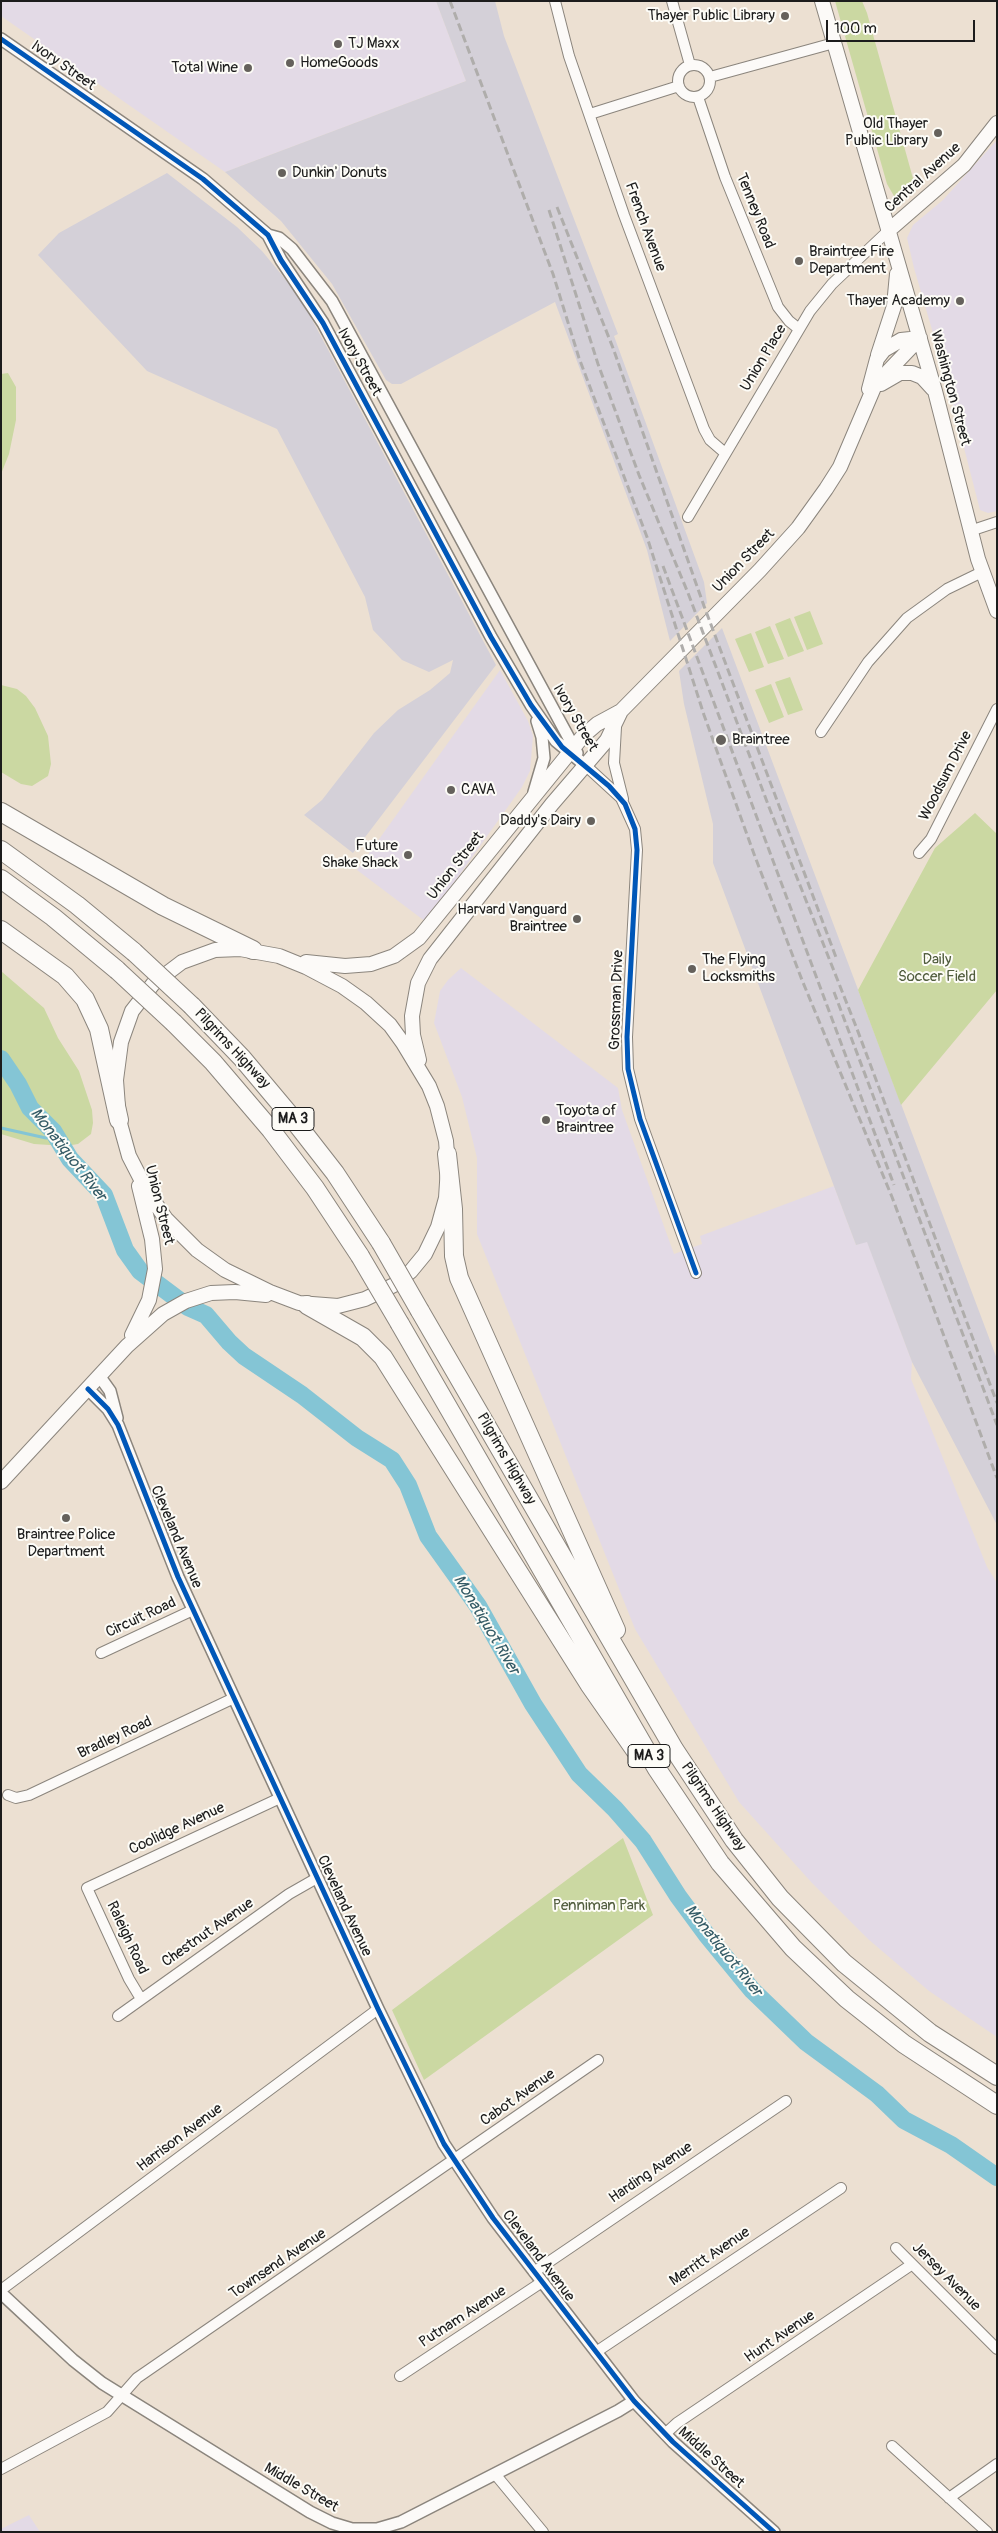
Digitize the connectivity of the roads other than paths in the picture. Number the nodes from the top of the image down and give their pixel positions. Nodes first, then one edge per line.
1 (555, 1) edge
2 (672, 1) edge
3 (822, 1) edge
4 (1, 39) edge
5 (834, 42) junction
6 (690, 65) junction
7 (710, 77) junction
8 (679, 86) junction
9 (698, 97) junction
10 (590, 114) junction
11 (997, 123) edge
12 (888, 231) junction
13 (268, 235) junction
14 (898, 263) junction
15 (799, 329) junction
16 (920, 338) junction
17 (877, 359) junction
18 (935, 392) junction
19 (862, 414) junction
20 (725, 453) junction
21 (688, 517) dead end
22 (997, 522) edge
23 (970, 531) junction
24 (982, 572) junction
25 (466, 588) junction
26 (997, 611) edge
27 (527, 662) junction
28 (531, 705) junction
29 (997, 709) edge
30 (619, 716) junction
31 (821, 732) dead end
32 (571, 750) junction
33 (585, 765) junction
34 (532, 796) junction
35 (625, 804) junction
36 (1, 812) edge
37 (1, 850) edge
38 (919, 853) dead end
39 (1, 879) edge
40 (1, 930) edge
41 (253, 950) junction
42 (279, 956) junction
43 (429, 1086) junction
44 (119, 1120) junction
45 (447, 1154) junction
46 (130, 1156) junction
47 (696, 1273) dead end
48 (289, 1300) junction
49 (308, 1305) junction
50 (127, 1346) junction
51 (100, 1377) junction
52 (88, 1389) junction
53 (118, 1425) junction
54 (1, 1482) edge
55 (194, 1610) junction
56 (101, 1653) dead end
57 (234, 1698) junction
58 (656, 1717) junction
59 (8, 1795) dead end
60 (280, 1798) junction
61 (699, 1834) junction
62 (318, 1878) junction
63 (87, 1888) joint
64 (141, 1999) junction
65 (378, 2009) junction
66 (118, 2016) dead end
67 (598, 2060) dead end
68 (997, 2076) edge
69 (786, 2101) dead end
70 (997, 2105) edge
71 (454, 2161) junction
72 (841, 2188) dead end
73 (896, 2248) dead end
74 (911, 2265) junction
75 (534, 2272) junction
76 (542, 2282) junction
77 (1, 2292) edge
78 (997, 2349) edge
79 (596, 2352) junction
80 (400, 2376) dead end
81 (122, 2396) junction
82 (634, 2401) junction
83 (665, 2434) junction
84 (892, 2446) dead end
85 (997, 2464) edge
86 (1, 2469) edge
87 (495, 2474) junction
88 (949, 2498) junction
89 (345, 2530) edge
90 (374, 2531) edge
91 (543, 2532) edge
92 (774, 2532) edge
93 (987, 2532) edge

1 - 10 street, French Avenue
2 - 6 street
3 - 5 main road, Washington Street
4 - 13 street, Ivory Street
5 - 7 street
5 - 12 main road, Washington Street
6 - 7 street
6 - 8 street
7 - 9 street
8 - 9 street
8 - 10 street
9 - 15 street, Tenney Road
10 - 20 street, French Avenue
11 - 12 main road, Central Avenue
12 - 14 main road, Washington Street
12 - 15 street, Union Place
13 - 25 street, Ivory Street
13 - 27 street, Ivory Street
14 - 16 main road, Washington Street
14 - 17 main road, Union Street
15 - 20 street, Union Place
16 - 17 main road
16 - 18 main road, Washington Street
16 - 19 main road, Union Street
17 - 19 main road, Union Street
18 - 19 main road
18 - 23 main road, Washington Street
19 - 30 main road, Union Street
20 - 21 street, Union Place
22 - 23 street
23 - 24 main road, Washington Street
24 - 26 main road, Washington Street
24 - 31 street
25 - 27 street
25 - 28 street, Ivory Street
27 - 32 street, Ivory Street
28 - 32 street, Ivory Street
28 - 34 street
29 - 38 street, Woodsum Drive
30 - 32 main road, Union Street
30 - 33 main road, Union Street
30 - 35 street
32 - 33 street, Ivory Street
32 - 34 main road, Union Street
33 - 35 street, Grossman Drive
33 - 43 main road, Union Street
34 - 42 main road, Union Street
35 - 47 street, Grossman Drive
36 - 41 highway
37 - 58 highway, Pilgrims Highway / MA 3, bridge
39 - 61 highway, Pilgrims Highway / MA 3, bridge
40 - 44 highway
41 - 42 main road
41 - 44 main road
42 - 43 main road
43 - 45 main road
44 - 46 main road
45 - 49 main road
45 - 58 highway
46 - 48 main road
46 - 50 main road, Union Street
48 - 49 main road
48 - 50 main road, Union Street
49 - 61 highway
50 - 51 main road, Union Street
51 - 52 main road, Union Street
51 - 53 street, Cleveland Avenue
52 - 53 street, Cleveland Avenue
52 - 54 main road, Union Street
53 - 55 street, Cleveland Avenue
55 - 56 street, Circuit Road
55 - 57 street, Cleveland Avenue
57 - 59 street, Bradley Road
57 - 60 street, Cleveland Avenue
58 - 68 highway, Pilgrims Highway / MA 3
60 - 62 street, Cleveland Avenue
60 - 63 street, Coolidge Avenue
61 - 70 highway, Pilgrims Highway / MA 3
62 - 64 street, Chestnut Avenue
62 - 65 street, Cleveland Avenue
63 - 64 street, Raleigh Road
64 - 66 street, Chestnut Avenue
65 - 71 street, Cleveland Avenue
65 - 77 street, Harrison Avenue
67 - 71 street, Cabot Avenue
69 - 75 street, Harding Avenue
71 - 75 street, Cleveland Avenue
71 - 81 street, Townsend Avenue
72 - 79 street, Merritt Avenue
73 - 74 street, Jersey Avenue
74 - 78 street, Jersey Avenue
74 - 83 street, Hunt Avenue
75 - 76 street, Cleveland Avenue
76 - 79 street, Cleveland Avenue
76 - 80 street, Putnam Avenue
77 - 81 street, Middle Street
79 - 82 street, Cleveland Avenue
81 - 86 street, Townsend Avenue
81 - 89 street, Middle Street
82 - 83 street, Middle Street
82 - 87 street, Middle Street
83 - 92 street, Middle Street
84 - 88 street
85 - 88 street
87 - 90 street, Middle Street
87 - 91 street
88 - 93 street
89 - 90 street, Middle Street

